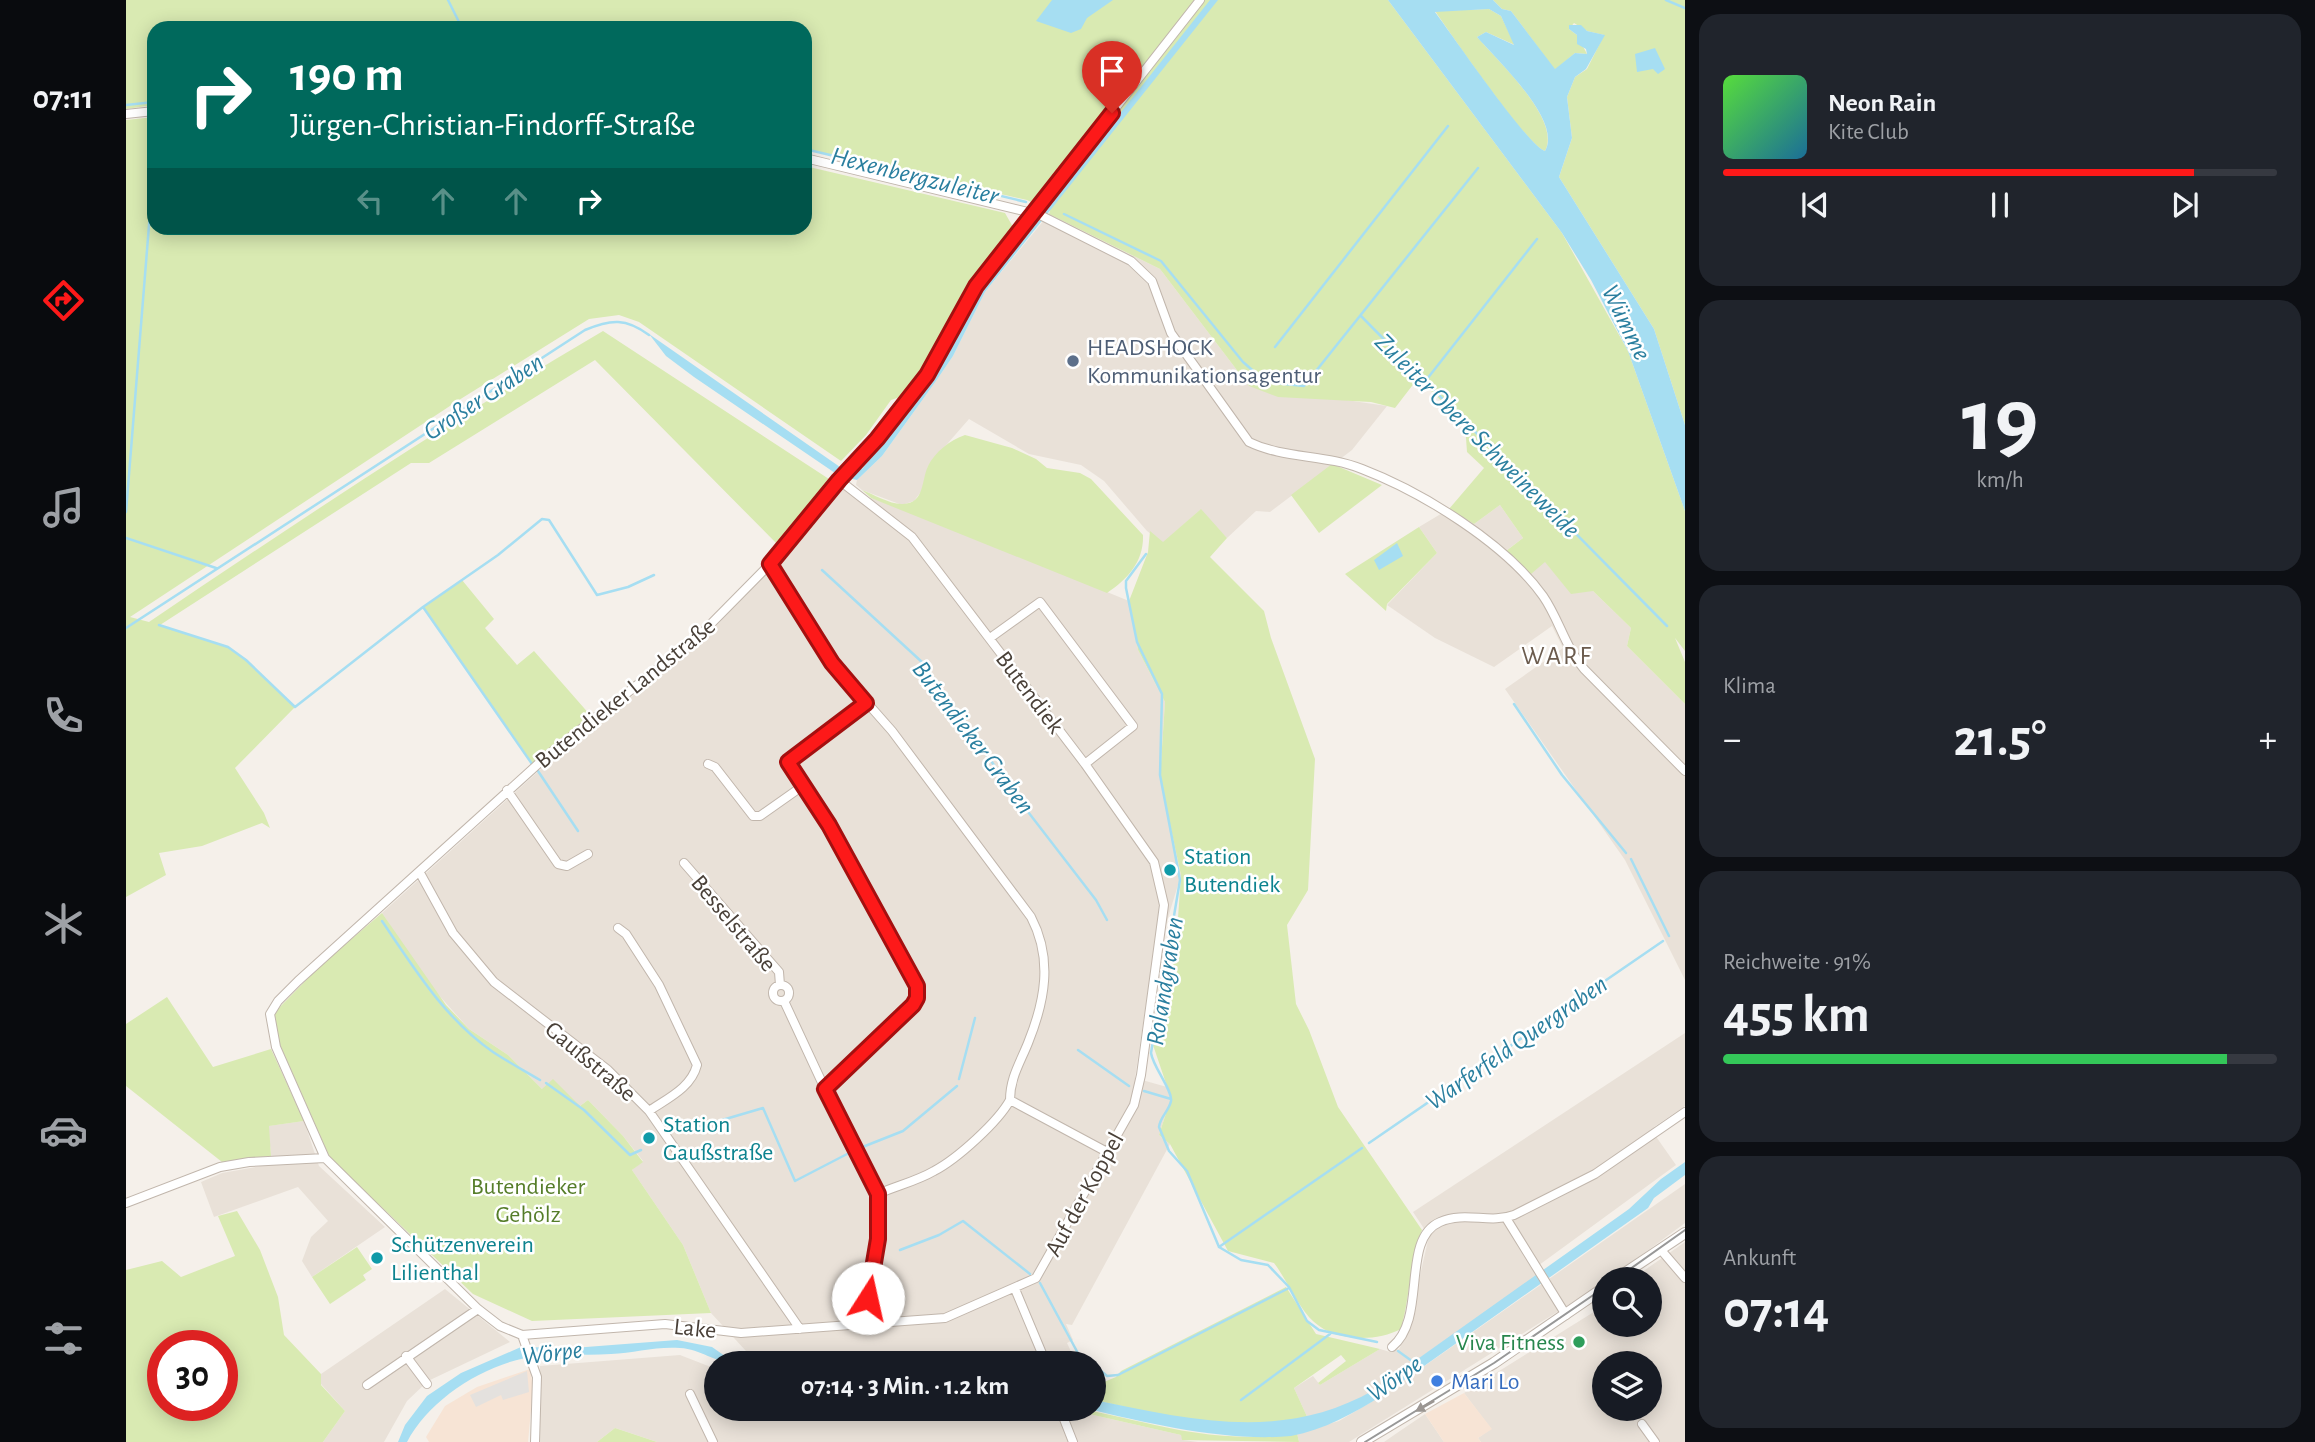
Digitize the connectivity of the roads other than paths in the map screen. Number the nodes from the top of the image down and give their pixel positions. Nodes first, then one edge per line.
1 (1200, 0) edge
2 (147, 112) edge
3 (126, 114) edge
4 (812, 160) edge
5 (1039, 215) junction
6 (839, 480) junction
7 (770, 564) junction
8 (990, 638) junction
9 (866, 703) junction
10 (708, 764) dead end
11 (1085, 764) junction
12 (1685, 771) edge
13 (804, 785) junction
14 (507, 790) junction
15 (588, 854) dead end
16 (684, 863) dead end
17 (419, 873) junction
18 (618, 928) dead end
19 (1161, 937) joint
20 (825, 1089) junction
21 (1010, 1100) junction
22 (649, 1111) junction
23 (1685, 1112) edge
24 (1107, 1152) junction
25 (324, 1158) junction
26 (878, 1194) junction
27 (126, 1203) edge
28 (1506, 1218) junction
29 (1685, 1233) edge
30 (1661, 1250) junction
31 (1635, 1267) edge
32 (1685, 1278) edge
33 (1016, 1289) junction
34 (1592, 1296) edge
35 (478, 1309) junction
36 (1566, 1315) junction
37 (870, 1325) junction
38 (800, 1329) junction
39 (523, 1339) junction
40 (1392, 1347) dead end
41 (1041, 1351) edge
42 (406, 1356) junction
43 (427, 1384) dead end
44 (367, 1385) dead end
45 (690, 1394) dead end
46 (1065, 1421) edge
47 (1642, 1424) dead end
48 (534, 1442) edge
49 (713, 1442) edge
50 (1073, 1442) edge
51 (1363, 1442) edge
52 (1655, 1442) edge

1 - 5 street, Butendieker Landstraße
2 - 3 street
4 - 5 street
5 - 6 street, Butendieker Landstraße
5 - 12 street
6 - 7 street, Butendieker Landstraße
6 - 8 street, Butendiek
7 - 9 street
7 - 14 street, Butendieker Landstraße
8 - 11 street, Butendiek
8 - 11 street
9 - 13 street
9 - 21 street
10 - 13 street
11 - 19 street, Butendiek
13 - 20 street
14 - 15 street
14 - 17 street, Butendieker Landstraße
16 - 20 street, Besselstraße
17 - 22 street, Gaußstraße
17 - 25 street, Butendieker Landstraße
18 - 22 street
19 - 24 street, Auf der Koppel
20 - 26 street, Besselstraße
21 - 24 street
21 - 26 street
22 - 38 street, Gaußstraße
23 - 28 street
24 - 33 street, Auf der Koppel
25 - 27 street
25 - 35 street
26 - 37 street
28 - 36 street
28 - 40 street
29 - 30 street
30 - 31 street
30 - 32 street
33 - 37 street, Auf der Koppel
33 - 41 street
34 - 36 street
35 - 39 street
35 - 42 street
36 -> 51 street
37 - 38 street, Lake
38 - 39 street, Lake
39 - 48 street
42 - 43 street
42 - 44 street
45 - 49 street
46 - 50 street
47 - 52 street

